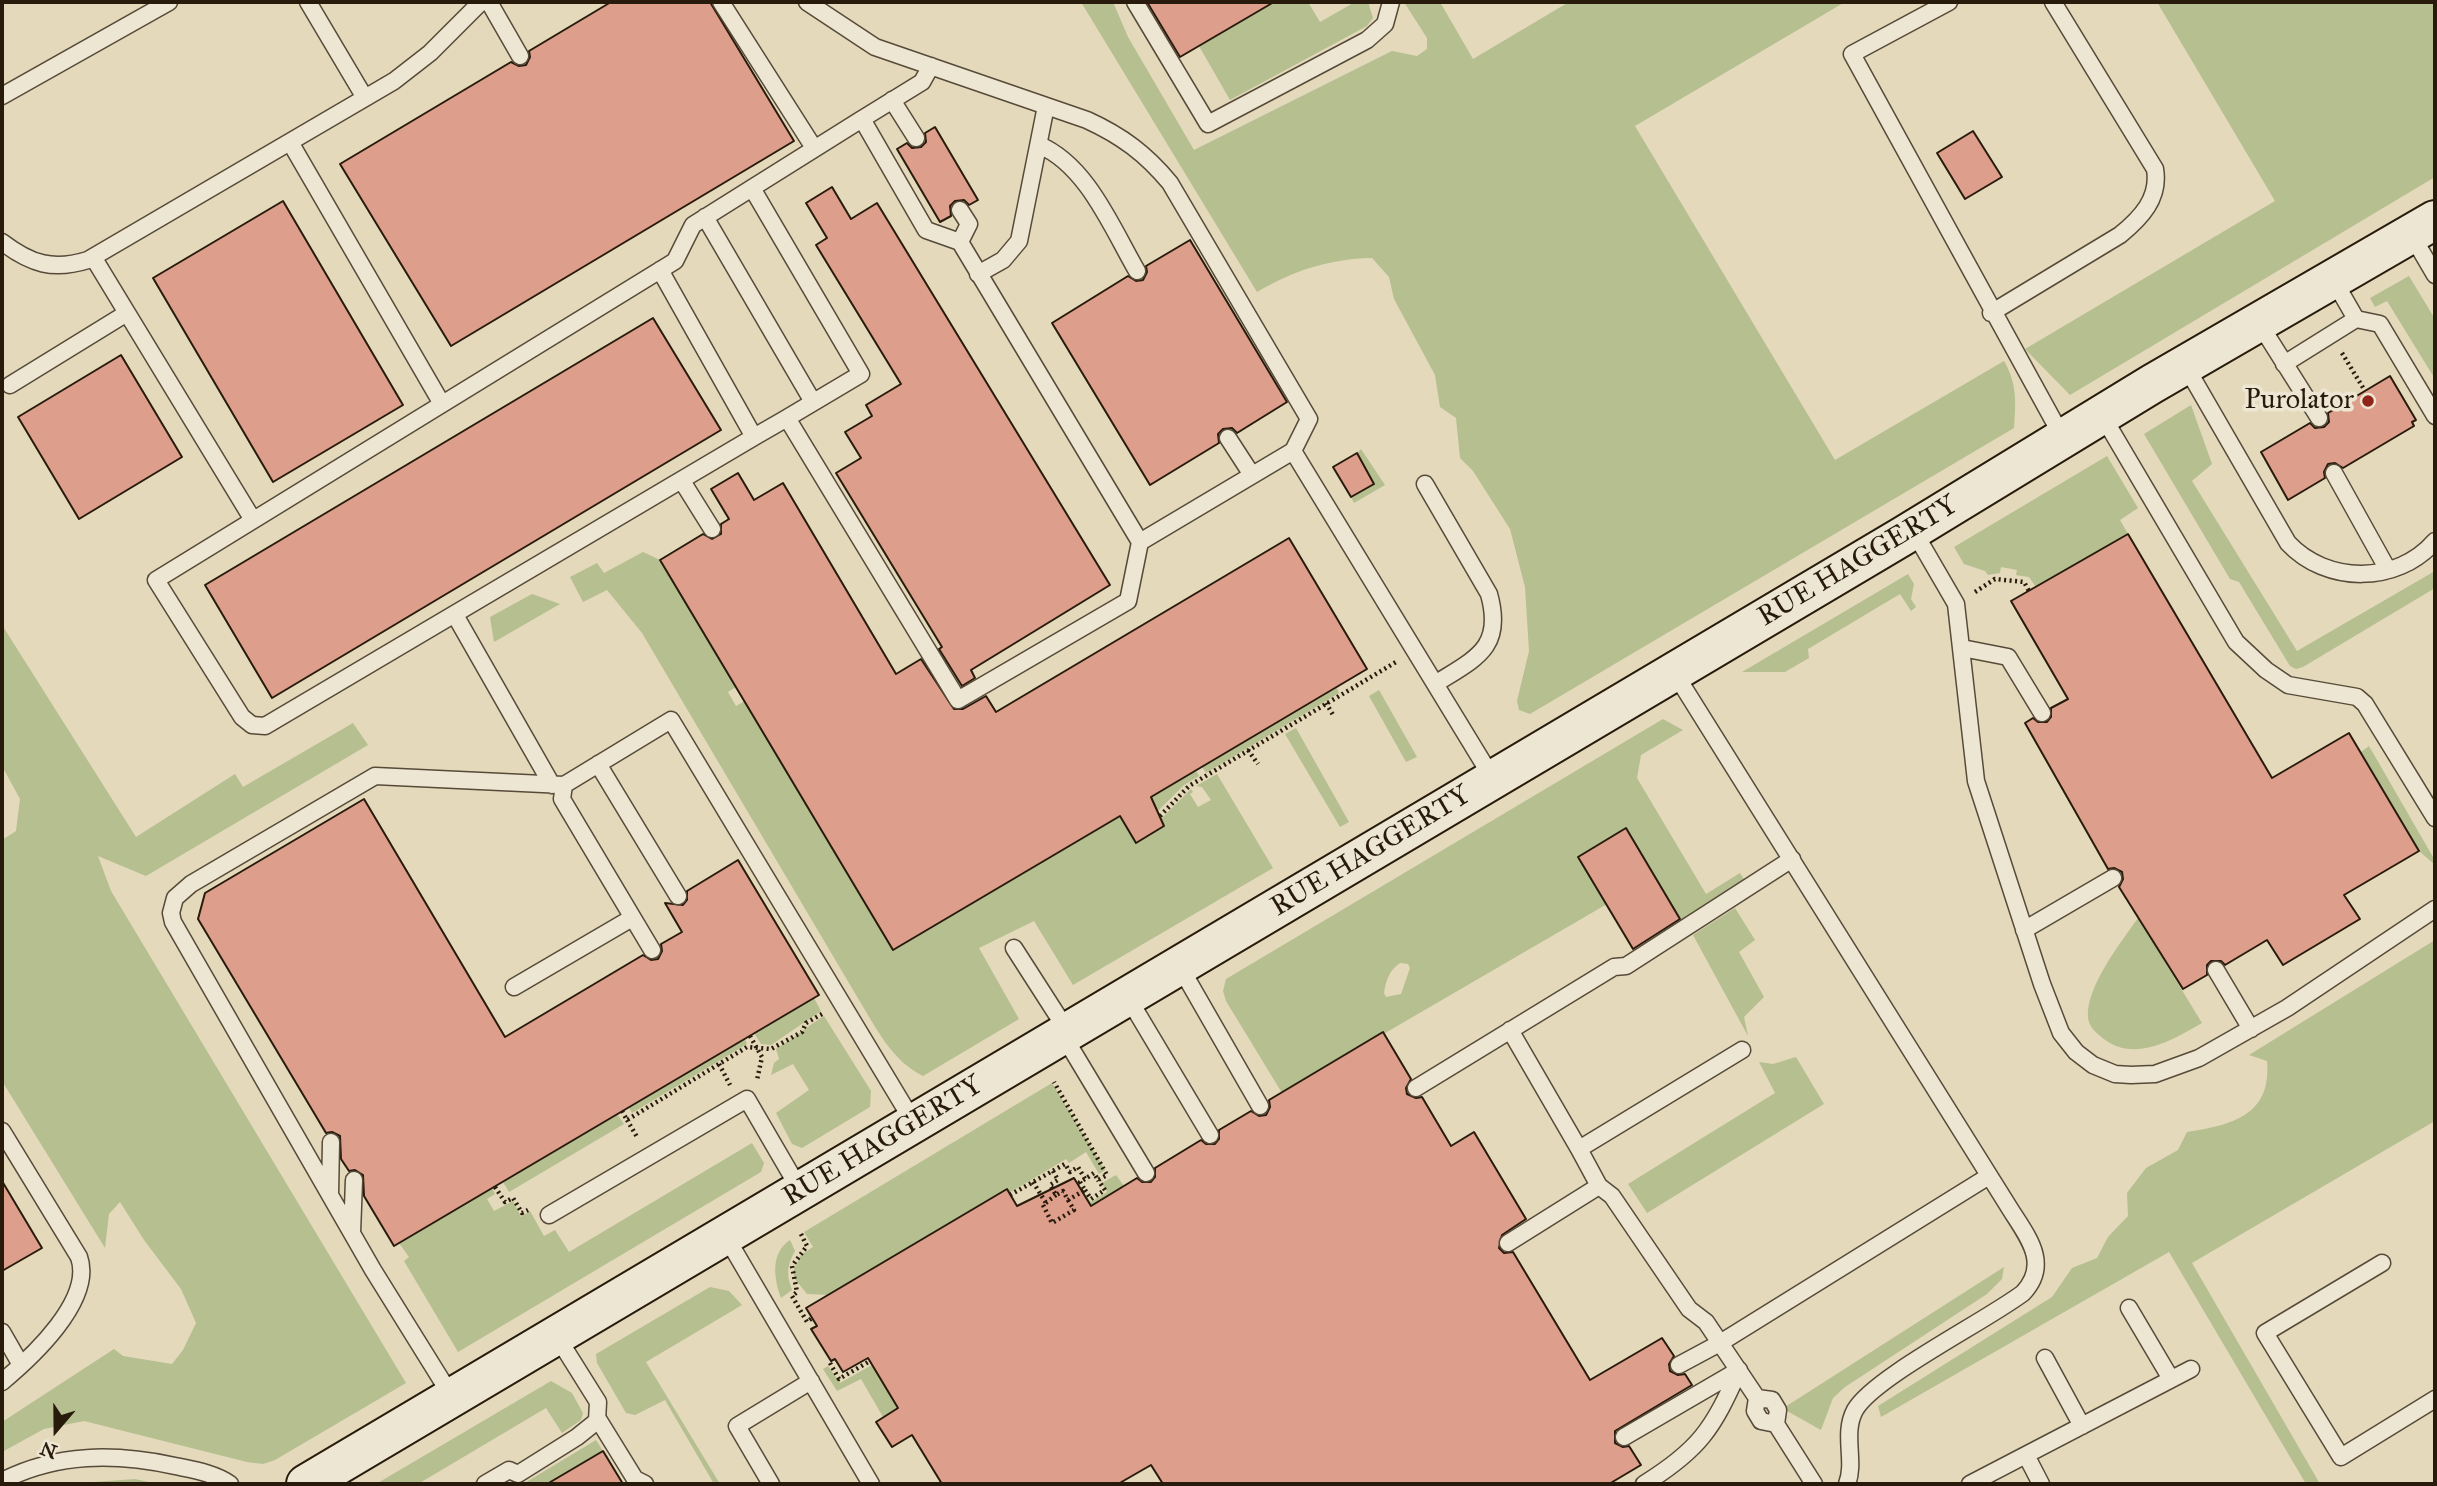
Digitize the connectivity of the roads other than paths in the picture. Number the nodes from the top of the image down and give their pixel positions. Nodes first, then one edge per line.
1 (169, 2) edge
2 (308, 2) edge
3 (481, 2) edge
4 (489, 2) edge
5 (721, 2) edge
6 (807, 2) edge
7 (1135, 2) edge
8 (1391, 2) edge
9 (1949, 2) edge
10 (2053, 2) edge
11 (520, 56) dead end
12 (931, 66) junction
13 (2, 96) edge
14 (365, 98) junction
15 (892, 100) junction
16 (1046, 106) junction
17 (862, 119) junction
18 (916, 138) dead end
19 (290, 142) junction
20 (1039, 145) junction
21 (814, 148) junction
22 (752, 188) junction
23 (960, 210) dead end
24 (705, 218) junction
25 (2423, 227) edge
26 (2, 242) edge
27 (960, 242) junction
28 (93, 257) junction
29 (660, 270) junction
30 (1137, 271) dead end
31 (978, 274) junction
32 (2435, 275) edge
33 (2333, 279) junction
34 (127, 313) junction
35 (1992, 313) junction
36 (2356, 319) junction
37 (2259, 323) junction
38 (2284, 364) junction
39 (2185, 366) junction
40 (10, 385) dead end
41 (813, 402) junction
42 (442, 404) junction
43 (2102, 415) junction
44 (2435, 416) edge
45 (787, 418) junction
46 (2319, 418) dead end
47 (754, 437) junction
48 (1228, 438) dead end
49 (2063, 439) junction
50 (1293, 451) junction
51 (2334, 473) dead end
52 (1252, 475) junction
53 (682, 481) junction
54 (1424, 484) dead end
55 (253, 520) junction
56 (712, 529) dead end
57 (1913, 530) junction
58 (2435, 541) edge
59 (1140, 542) junction
60 (2388, 570) junction
61 (455, 615) junction
62 (1962, 648) junction
63 (1674, 673) junction
64 (1435, 684) junction
65 (2042, 713) dead end
66 (598, 764) junction
67 (1493, 779) junction
68 (558, 785) junction
69 (2435, 818) edge
70 (1792, 859) junction
71 (2113, 878) dead end
72 (678, 896) dead end
73 (2435, 909) edge
74 (632, 918) junction
75 (2024, 930) junction
76 (1014, 948) dead end
77 (652, 950) dead end
78 (1179, 965) junction
79 (2216, 970) dead end
80 (514, 986) dead end
81 (1127, 996) junction
82 (2250, 1029) junction
83 (1510, 1030) junction
84 (1065, 1033) junction
85 (1742, 1051) dead end
86 (1416, 1088) dead end
87 (1260, 1106) dead end
88 (914, 1123) junction
89 (2, 1131) edge
90 (1210, 1135) dead end
91 (331, 1142) dead end
92 (1579, 1149) junction
93 (1146, 1173) dead end
94 (1989, 1176) junction
95 (354, 1180) dead end
96 (1598, 1186) junction
97 (800, 1190) junction
98 (330, 1197) junction
99 (549, 1215) road end
100 (352, 1233) junction
101 (724, 1236) junction
102 (1508, 1242) dead end
103 (2382, 1263) dead end
104 (2129, 1308) dead end
105 (2, 1332) edge
106 (556, 1335) junction
107 (1720, 1343) junction
108 (2045, 1358) dead end
109 (1679, 1364) dead end
110 (21, 1365) junction
111 (2191, 1369) dead end
112 (1739, 1370) junction
113 (2171, 1379) junction
114 (811, 1381) junction
115 (2, 1382) edge
116 (452, 1397) junction
117 (2433, 1404) edge
118 (598, 1419) junction
119 (2082, 1426) junction
120 (1624, 1437) dead end
121 (2026, 1455) junction
122 (2, 1481) edge
123 (230, 1484) edge
124 (306, 1484) edge
125 (485, 1484) edge
126 (645, 1484) edge
127 (771, 1484) edge
128 (871, 1484) edge
129 (1644, 1484) edge
130 (1814, 1484) edge
131 (1847, 1484) edge
132 (1970, 1484) edge
133 (2041, 1484) edge

1 - 13 lane
2 - 14 lane
3 - 14 lane
4 - 11 lane
5 - 21 lane
6 - 12 lane
7 - 8 lane
9 - 35 lane
10 - 35 lane
12 - 15 lane
12 - 16 lane
14 - 19 lane
15 - 17 lane
15 - 18 lane
16 - 20 lane
16 - 50 lane
17 - 21 lane
17 - 27 lane
19 - 28 lane
19 - 42 lane
20 - 30 lane
20 - 31 lane
21 - 22 lane
22 - 24 lane
22 - 41 lane
23 - 27 lane
24 - 29 lane
24 - 41 lane
25 - 32 lane
25 - 33 street, RUE HAGGERTY
26 - 28 lane
27 - 31 lane
28 - 34 lane
29 - 42 lane
29 - 47 lane
31 - 59 lane
33 - 36 lane
33 - 37 street, RUE HAGGERTY
34 - 40 lane
34 - 55 lane
35 - 49 lane
36 - 38 lane
36 - 44 lane
37 - 38 lane
37 - 39 street, RUE HAGGERTY
38 - 46 lane
39 - 43 street, RUE HAGGERTY
39 - 60 lane
41 - 45 lane
42 - 55 lane
43 - 49 street, RUE HAGGERTY
43 - 69 lane
45 - 47 lane
45 - 59 lane
47 - 53 lane
48 - 52 lane
49 - 57 street, RUE HAGGERTY
50 - 52 lane
50 - 64 lane
51 - 60 lane
52 - 59 lane
53 - 56 lane
53 - 61 lane
54 - 64 lane
55 - 61 lane
57 - 62 lane
57 - 63 street, RUE HAGGERTY
58 - 60 lane
61 - 68 lane
62 - 65 lane
62 - 75 lane
63 - 67 street, RUE HAGGERTY
63 - 70 lane
64 - 67 lane
66 - 68 lane
66 - 72 lane
66 - 88 lane
67 - 78 street, RUE HAGGERTY
68 - 74 lane
68 - 98 lane
70 - 83 lane
70 - 94 lane
71 - 75 lane
73 - 82 lane
74 - 77 lane
74 - 80 lane
75 - 82 lane
76 - 84 lane
78 - 81 street, RUE HAGGERTY
78 - 87 lane
79 - 82 lane
81 - 84 street, RUE HAGGERTY
81 - 90 lane
83 - 86 lane
83 - 92 lane
84 - 88 street, RUE HAGGERTY
84 - 93 lane
85 - 92 lane
88 - 97 street, RUE HAGGERTY
89 - 110 lane
91 - 98 lane
92 - 96 lane
94 - 107 lane
94 - 131 lane
95 - 100 lane
96 - 102 lane
96 - 107 lane
97 - 99 lane
97 - 101 street, RUE HAGGERTY
98 - 100 lane
100 - 116 lane
101 - 106 street, RUE HAGGERTY
101 - 114 lane
103 - 117 lane
104 - 113 lane
105 - 110 lane
106 - 116 street, RUE HAGGERTY
106 - 118 lane
107 - 109 lane
107 - 112 lane
108 - 119 lane
110 - 115 lane
111 - 113 lane
112 - 120 lane
112 - 129 lane
112 - 130 lane
113 - 119 lane
114 - 127 lane
114 - 128 lane
116 - 124 street, RUE HAGGERTY
118 - 125 lane
118 - 126 lane
119 - 121 lane
121 - 132 lane
121 - 133 lane
122 - 123 lane

